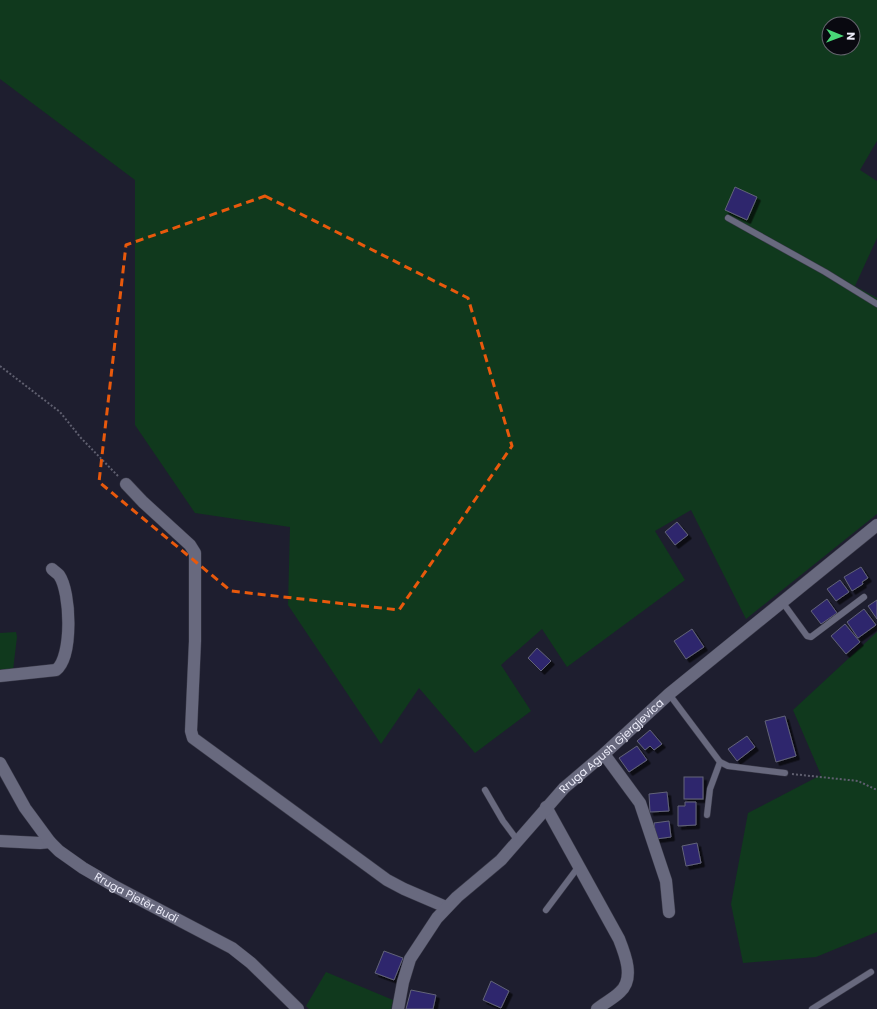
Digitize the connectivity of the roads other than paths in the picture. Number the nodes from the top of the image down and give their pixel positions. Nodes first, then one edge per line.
1 (728, 218) dead end
2 (877, 304) edge
3 (126, 484) road end
4 (877, 525) edge
5 (52, 569) dead end
6 (864, 597) dead end
7 (783, 603) junction
8 (0, 676) edge
9 (669, 694) junction
10 (604, 754) junction
11 (720, 762) junction
12 (0, 763) edge
13 (785, 773) road end
14 (485, 790) dead end
15 (546, 807) junction
16 (707, 815) dead end
17 (0, 841) edge
18 (518, 841) junction
19 (50, 842) junction
20 (579, 866) junction
21 (446, 907) junction
22 (546, 910) dead end
23 (669, 912) dead end
24 (871, 972) dead end
25 (298, 1009) edge
26 (398, 1009) edge
27 (597, 1009) edge
28 (812, 1009) edge

1 - 2 lane
3 - 21 street
4 - 7 street, Rruga Agush Gjergjevica
5 - 8 street
6 - 7 lane
7 - 9 street, Rruga Agush Gjergjevica
9 - 10 street, Rruga Agush Gjergjevica
9 - 11 lane
10 - 15 street, Rruga Agush Gjergjevica
10 - 23 street
11 - 13 lane
11 - 16 lane
12 - 19 street, Rruga Pjetër Budi
14 - 18 lane
15 - 18 street, Rruga Agush Gjergjevica
15 - 20 street
17 - 19 street
18 - 21 street, Rruga Agush Gjergjevica
19 - 25 street, Rruga Pjetër Budi
20 - 22 lane
20 - 27 street
21 - 26 street, Rruga Agush Gjergjevica
24 - 28 lane

